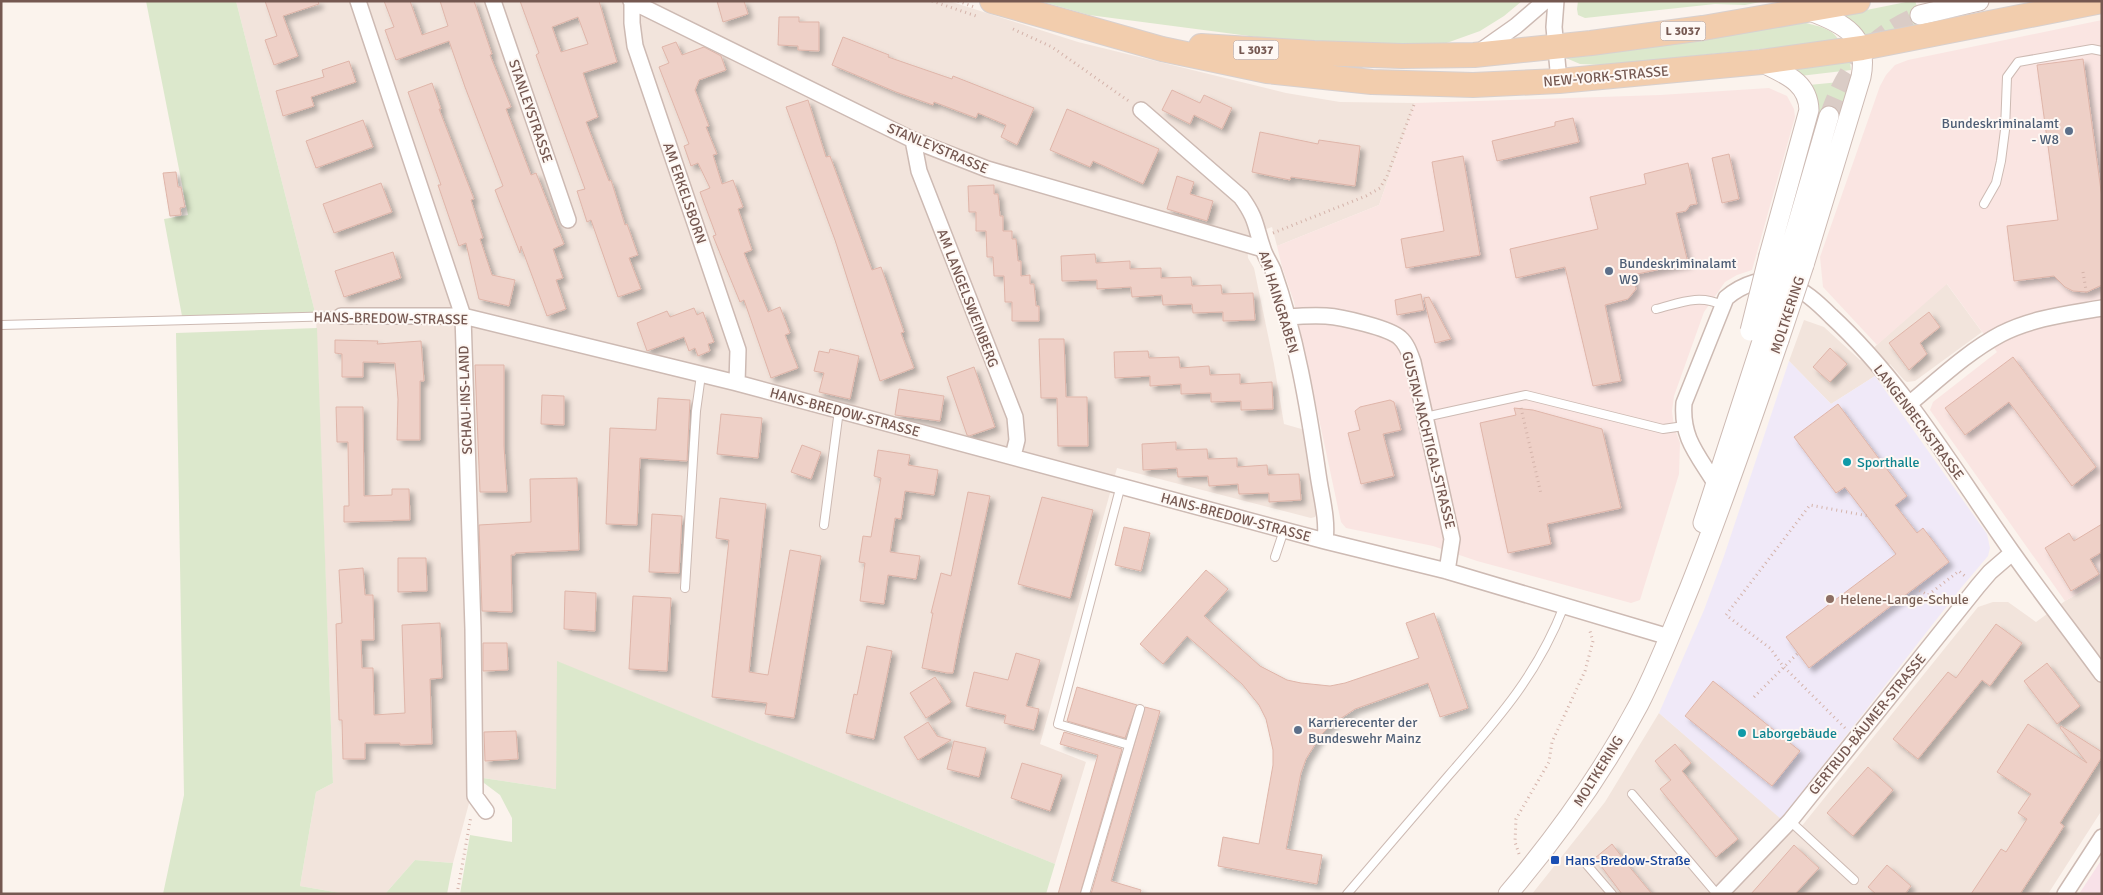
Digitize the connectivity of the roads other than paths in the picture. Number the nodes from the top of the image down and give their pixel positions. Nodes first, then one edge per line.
1 (358, 1) edge
2 (493, 1) edge
3 (1545, 1) edge
4 (1556, 1) edge
5 (1858, 1) edge
6 (1980, 1) edge
7 (2102, 1) edge
8 (632, 2) edge
9 (990, 10) edge
10 (1810, 11) junction
11 (1920, 15) tunnel mouth
12 (1110, 34) junction
13 (1555, 47) junction
14 (1862, 48) junction
15 (2102, 51) edge
16 (1474, 55) junction
17 (1761, 62) junction
18 (1559, 81) junction
19 (1141, 110) road end
20 (1829, 116) tunnel mouth
21 (913, 140) junction
22 (1984, 204) dead end
23 (568, 220) dead end
24 (1262, 243) junction
25 (1795, 263) junction
26 (1722, 305) junction
27 (2102, 308) edge
28 (1656, 309) dead end
29 (342, 316) joint
30 (463, 316) junction
31 (1287, 318) junction
32 (1, 325) edge
33 (1764, 335) junction
34 (701, 375) junction
35 (736, 383) junction
36 (1908, 404) junction
37 (839, 410) junction
38 (1425, 416) junction
39 (1684, 426) junction
40 (1013, 456) junction
41 (1715, 483) junction
42 (1121, 485) junction
43 (824, 525) dead end
44 (1284, 530) junction
45 (1325, 541) junction
46 (2012, 553) junction
47 (1275, 557) dead end
48 (1447, 571) junction
49 (685, 588) dead end
50 (1564, 606) junction
51 (1669, 637) junction
52 (2102, 674) edge
53 (1140, 709) dead end
54 (1129, 745) junction
55 (1632, 794) dead end
56 (486, 811) dead end
57 (1790, 821) junction
58 (2102, 838) edge
59 (1587, 865) dead end
60 (1854, 880) dead end
61 (1085, 894) edge
62 (1347, 894) edge
63 (1508, 894) edge
64 (1612, 894) edge
65 (1718, 894) edge
66 (2065, 894) edge

1 - 30 street, SCHAU-INS-LAND
2 - 23 street, STANLEYSTRASSE
3 - 16 street
4 - 13 street
5 - 10 main road, NEW-YORK-STRASSE / L 3037
6 - 11 street
7 - 14 main road, NEW-YORK-STRASSE / L 3037
8 - 21 street, STANLEYSTRASSE
8 - 35 street, AM ERKELSBORN
9 - 12 main road, NEW-YORK-STRASSE / L 3037
10 - 13 main road, NEW-YORK-STRASSE / L 3037
10 - 14 street
12 - 16 main road, NEW-YORK-STRASSE / L 3037
12 - 18 main road, NEW-YORK-STRASSE / L 3037
13 - 16 main road, NEW-YORK-STRASSE / L 3037
13 - 18 street
14 - 17 main road, NEW-YORK-STRASSE / L 3037
14 - 25 street, MOLTKERING
15 - 22 lane
17 - 18 main road, NEW-YORK-STRASSE / L 3037
17 - 33 street, bridge
19 - 24 street, AM HAINGRABEN
20 - 25 street, MOLTKERING
21 - 24 street, STANLEYSTRASSE
21 - 40 street, AM LANGELSWEINBERG
24 - 31 street, AM HAINGRABEN
25 - 33 street, MOLTKERING, bridge
26 - 28 lane
26 - 36 street, LANGENBECKSTRASSE
26 - 39 street, LANGENBECKSTRASSE
27 - 36 street
29 - 30 street, HANS-BREDOW-STRASSE
29 - 32 lane, HANS-BREDOW-STRASSE
30 - 34 street, HANS-BREDOW-STRASSE
30 - 56 street, SCHAU-INS-LAND
31 - 38 street, GUSTAV-NACHTIGAL-STRASSE
31 - 45 street, AM HAINGRABEN
33 - 41 street, MOLTKERING
33 - 51 street, MOLTKERING
34 - 35 street, HANS-BREDOW-STRASSE
34 - 49 lane
35 - 37 street, HANS-BREDOW-STRASSE
36 - 46 street, LANGENBECKSTRASSE
37 - 40 street, HANS-BREDOW-STRASSE
37 - 43 lane
38 - 39 lane
38 - 48 street, GUSTAV-NACHTIGAL-STRASSE
39 - 41 street, LANGENBECKSTRASSE
40 - 42 street, HANS-BREDOW-STRASSE
41 - 51 street, MOLTKERING
42 - 44 street, HANS-BREDOW-STRASSE
42 - 54 lane
44 - 45 street, HANS-BREDOW-STRASSE
44 - 47 lane
45 - 48 street, HANS-BREDOW-STRASSE
46 - 52 street, LANGENBECKSTRASSE
46 - 57 street, GERTRUD-BÄUMER-STRASSE
48 - 50 street, HANS-BREDOW-STRASSE
50 - 51 street, HANS-BREDOW-STRASSE
50 - 62 lane
51 - 63 street, MOLTKERING
53 - 54 lane
54 - 61 lane
55 - 65 lane
57 - 60 lane
57 - 65 street, GERTRUD-BÄUMER-STRASSE
58 - 66 street
59 - 64 lane

